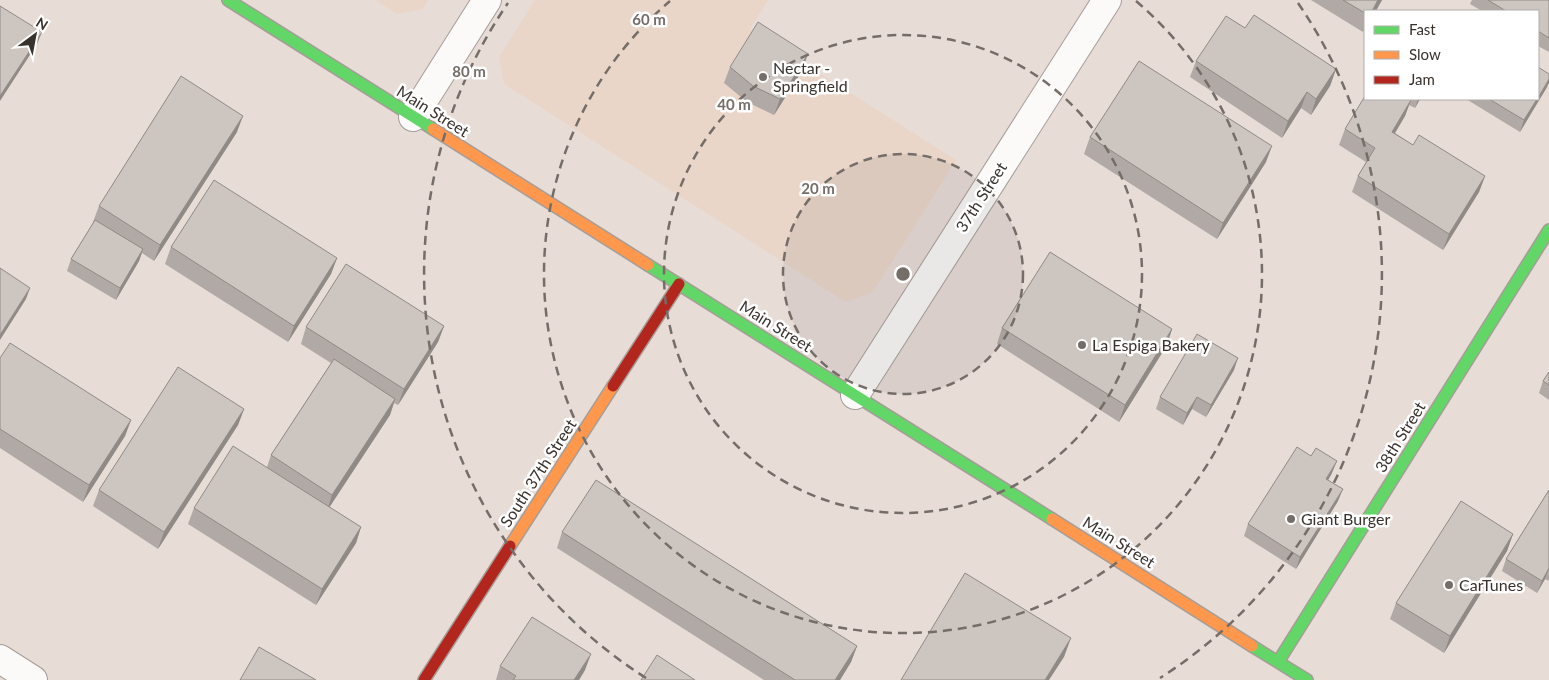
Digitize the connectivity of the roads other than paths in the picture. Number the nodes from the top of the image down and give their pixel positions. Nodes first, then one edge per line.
1 (228, 0) edge
2 (488, 0) edge
3 (1107, 0) edge
4 (413, 117) junction
5 (1549, 230) edge
6 (679, 284) junction
7 (855, 395) junction
8 (0, 659) edge
9 (1278, 662) junction
10 (33, 680) edge
11 (424, 680) edge
12 (1307, 680) edge

1 - 4 main road, Main Street
2 - 4 street
3 - 7 street, 37th Street
4 - 6 main road, Main Street
5 - 9 main road, 38th Street
6 - 7 main road, Main Street
6 - 11 main road, South 37th Street
7 - 9 main road, Main Street
8 - 10 street
9 - 12 main road, Main Street

